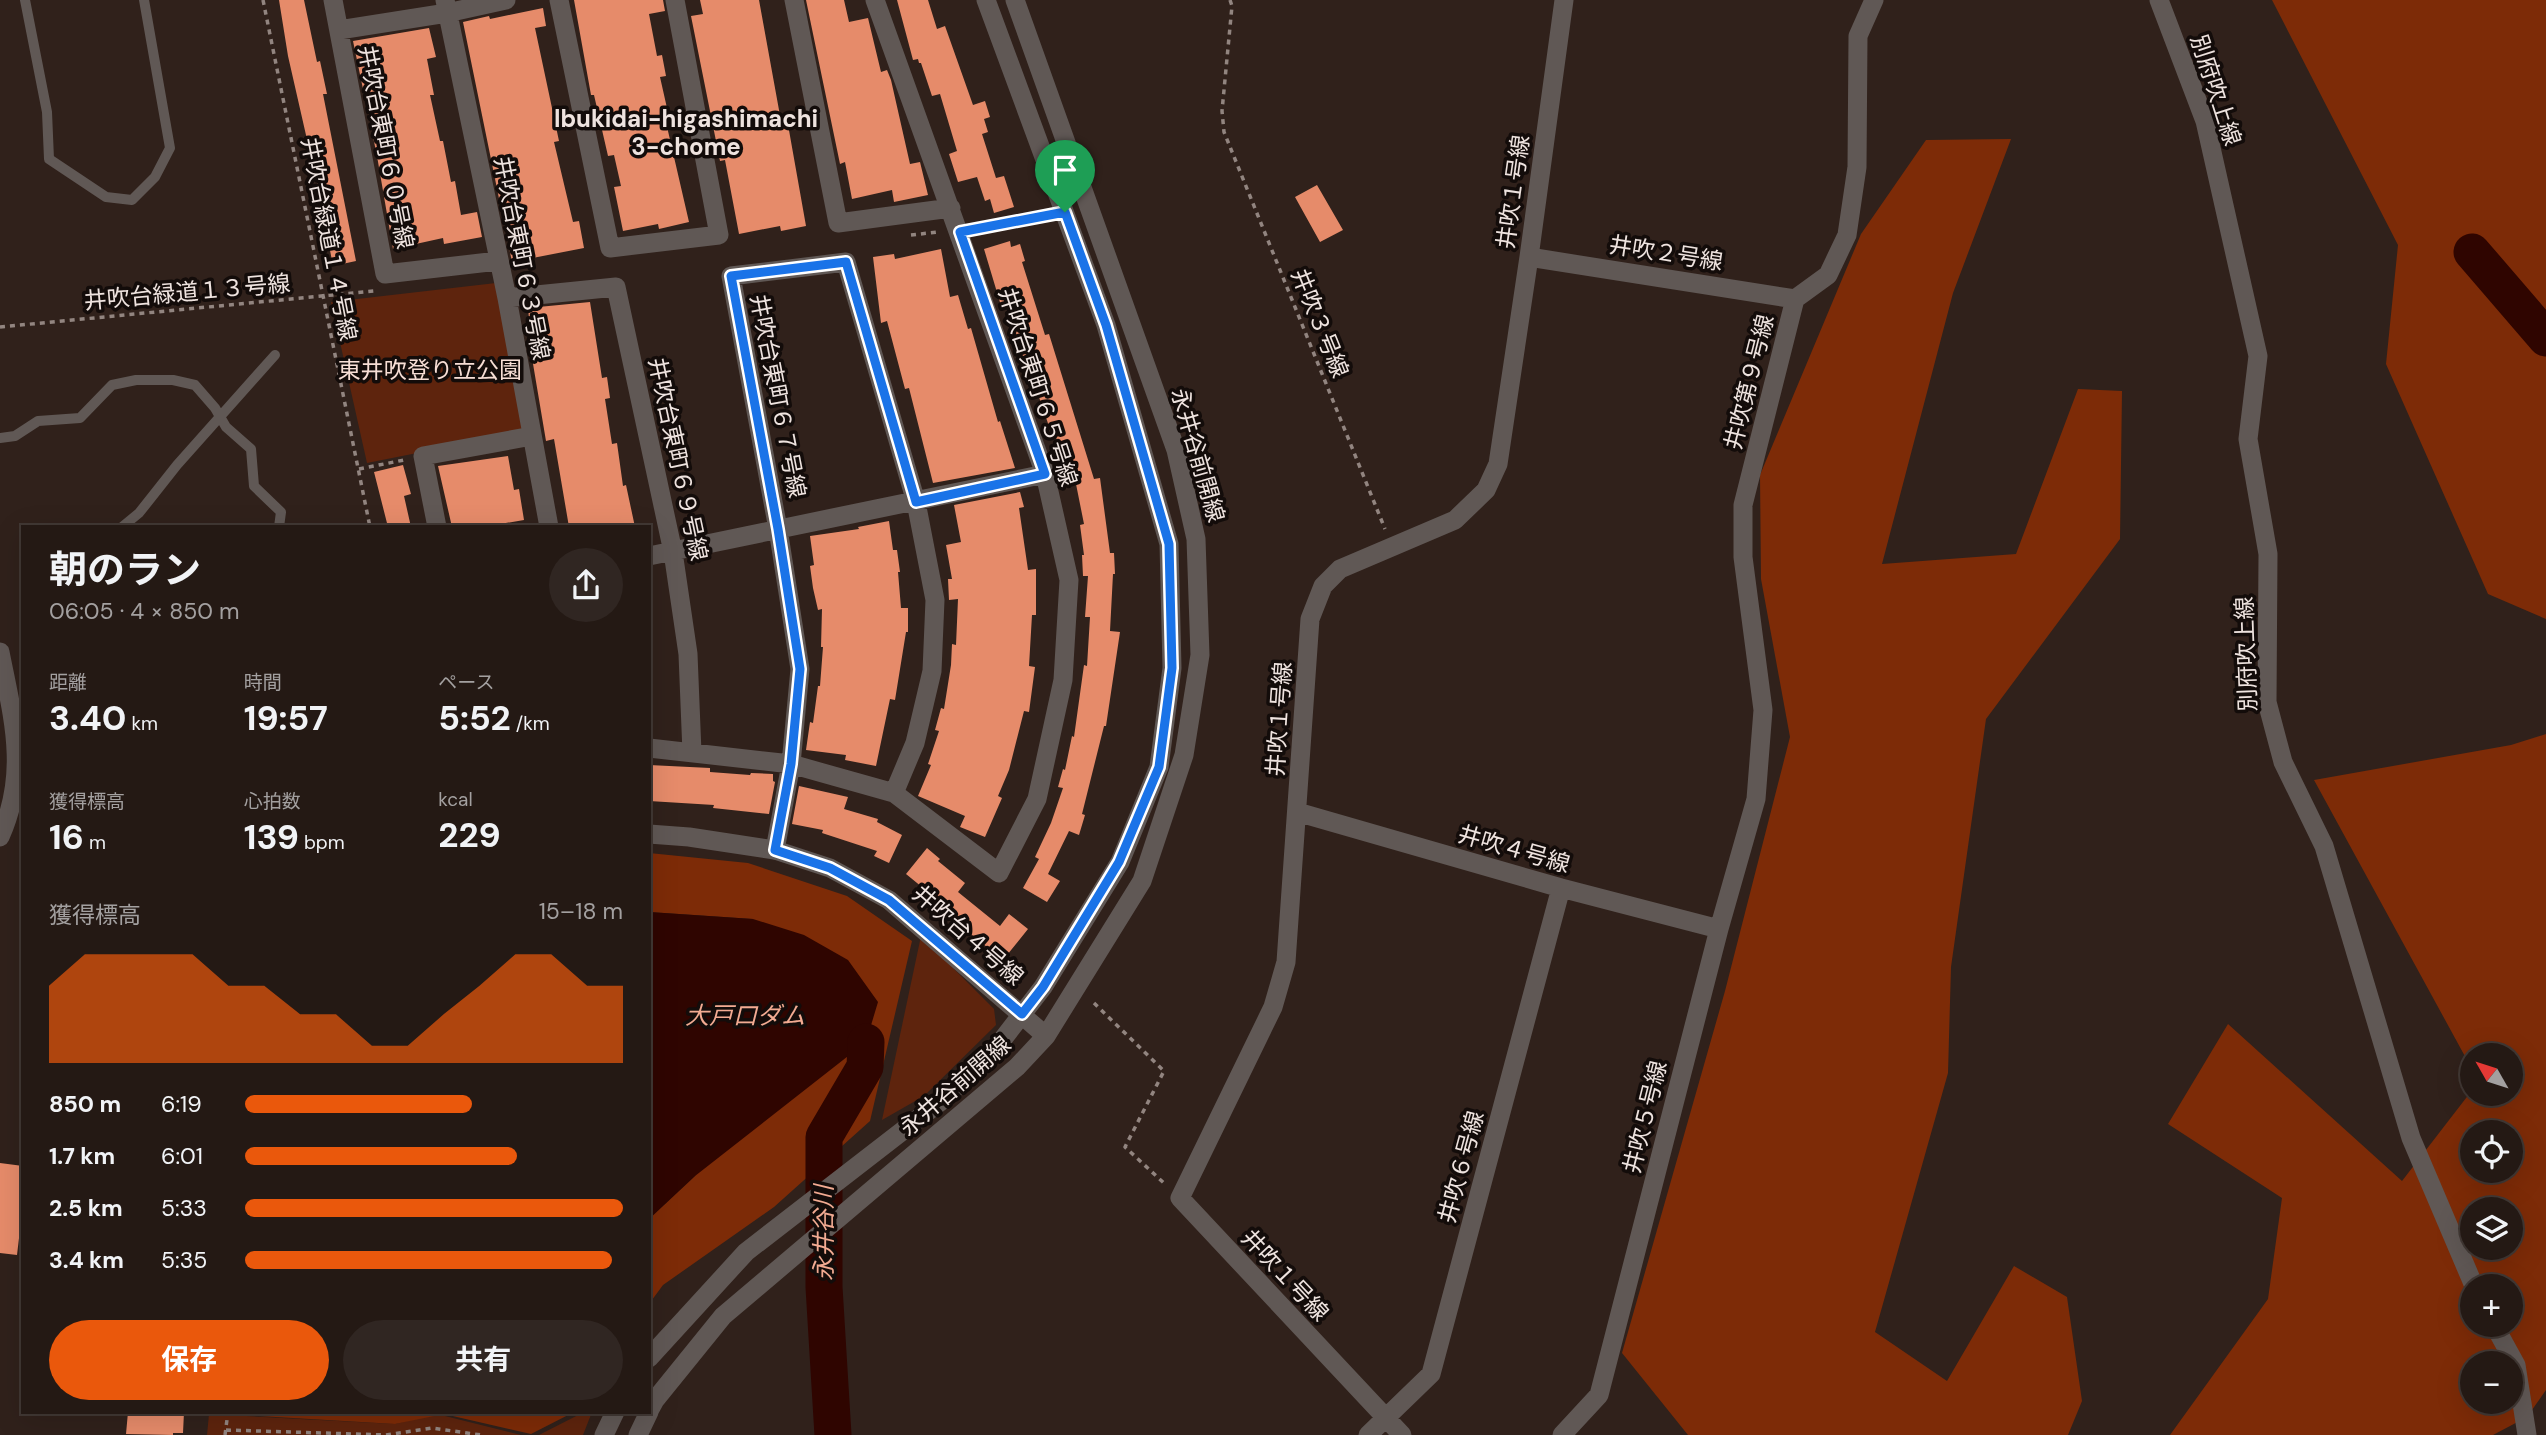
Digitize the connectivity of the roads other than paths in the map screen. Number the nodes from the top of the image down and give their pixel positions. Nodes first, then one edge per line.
1 (25, 0) edge
2 (144, 0) edge
3 (333, 0) edge
4 (506, 0) edge
5 (559, 0) edge
6 (675, 0) edge
7 (794, 0) edge
8 (875, 0) edge
9 (986, 0) edge
10 (1015, 0) edge
11 (1564, 0) edge
12 (1874, 0) edge
13 (2159, 0) edge
14 (446, 6) edge
15 (339, 30) junction
16 (951, 208) junction
17 (1529, 257) junction
18 (498, 261) junction
19 (507, 298) junction
20 (1795, 299) junction
21 (275, 355) dead end
22 (221, 418) junction
23 (532, 436) junction
24 (0, 438) edge
25 (1045, 474) junction
26 (916, 502) junction
27 (124, 525) edge
28 (279, 525) edge
29 (437, 525) edge
30 (549, 525) edge
31 (778, 529) junction
32 (673, 552) junction
33 (651, 556) edge
34 (0, 652) edge
35 (651, 748) edge
36 (692, 753) junction
37 (791, 764) junction
38 (19, 783) edge
39 (894, 793) junction
40 (1756, 799) joint
41 (1297, 812) junction
42 (651, 834) edge
43 (0, 838) edge
44 (775, 850) junction
45 (1561, 888) junction
46 (1719, 929) junction
47 (1022, 1014) junction
48 (1046, 1036) junction
49 (2467, 1274) edge
50 (2500, 1337) edge
51 (651, 1356) edge
52 (651, 1408) edge
53 (614, 1414) edge
54 (648, 1414) edge
55 (1386, 1419) junction
56 (604, 1435) edge
57 (638, 1435) edge
58 (1368, 1435) edge
59 (1402, 1435) edge
60 (1562, 1435) edge
61 (2527, 1435) edge

1 - 2 lane
3 - 15 street, 井吹台東町６０号線
4 - 14 street
5 - 6 street
7 - 16 street
8 - 16 street, 井吹台東町６５号線
9 - 47 street, 永井谷前開線
10 - 48 street, 永井谷前開線
11 - 17 street, 井吹１号線
12 - 20 street, 井吹第９号線
13 - 49 street, 別府吹上線
14 - 15 street
14 - 18 street, 井吹台東町６３号線
15 - 18 street, 井吹台東町６０号線
16 - 25 street, 井吹台東町６５号線
17 - 20 street, 井吹２号線
17 - 41 street, 井吹１号線
18 - 19 street, 井吹台東町６３号線
19 - 23 street, 井吹台東町６３号線
19 - 32 street, 井吹台東町６９号線
20 - 40 street, 井吹第９号線
21 - 22 lane
22 - 24 lane
22 - 27 lane
22 - 28 lane
23 - 29 street
23 - 30 street, 井吹台東町６３号線
25 - 26 street
25 - 39 street, 井吹台東町６５号線
26 - 31 street
26 - 31 street, 井吹台東町６７号線
26 - 39 street, 井吹台東町６７号線
31 - 32 street
31 - 37 street, 井吹台東町６７号線
32 - 33 street
32 - 36 street, 井吹台東町６９号線
34 - 38 street
35 - 36 street, 井吹台東町６５号線
36 - 37 street, 井吹台東町６５号線
37 - 39 street, 井吹台東町６５号線
37 - 44 street, 井吹台東町６７号線
38 - 43 street
40 - 46 street, 井吹５号線
41 - 45 street, 井吹４号線
41 - 55 street, 井吹１号線
42 - 44 street, 井吹台４号線
44 - 47 street, 井吹台４号線
45 - 46 street, 井吹４号線
45 - 55 street, 井吹６号線
46 - 60 street, 井吹５号線
47 - 48 street, 井吹台４号線
47 - 51 street, 永井谷前開線
48 - 52 street, 永井谷前開線
50 - 61 street
53 - 56 street
54 - 57 street, 永井谷前開線
55 - 58 street, 井吹６号線
55 - 59 street, 井吹１号線

